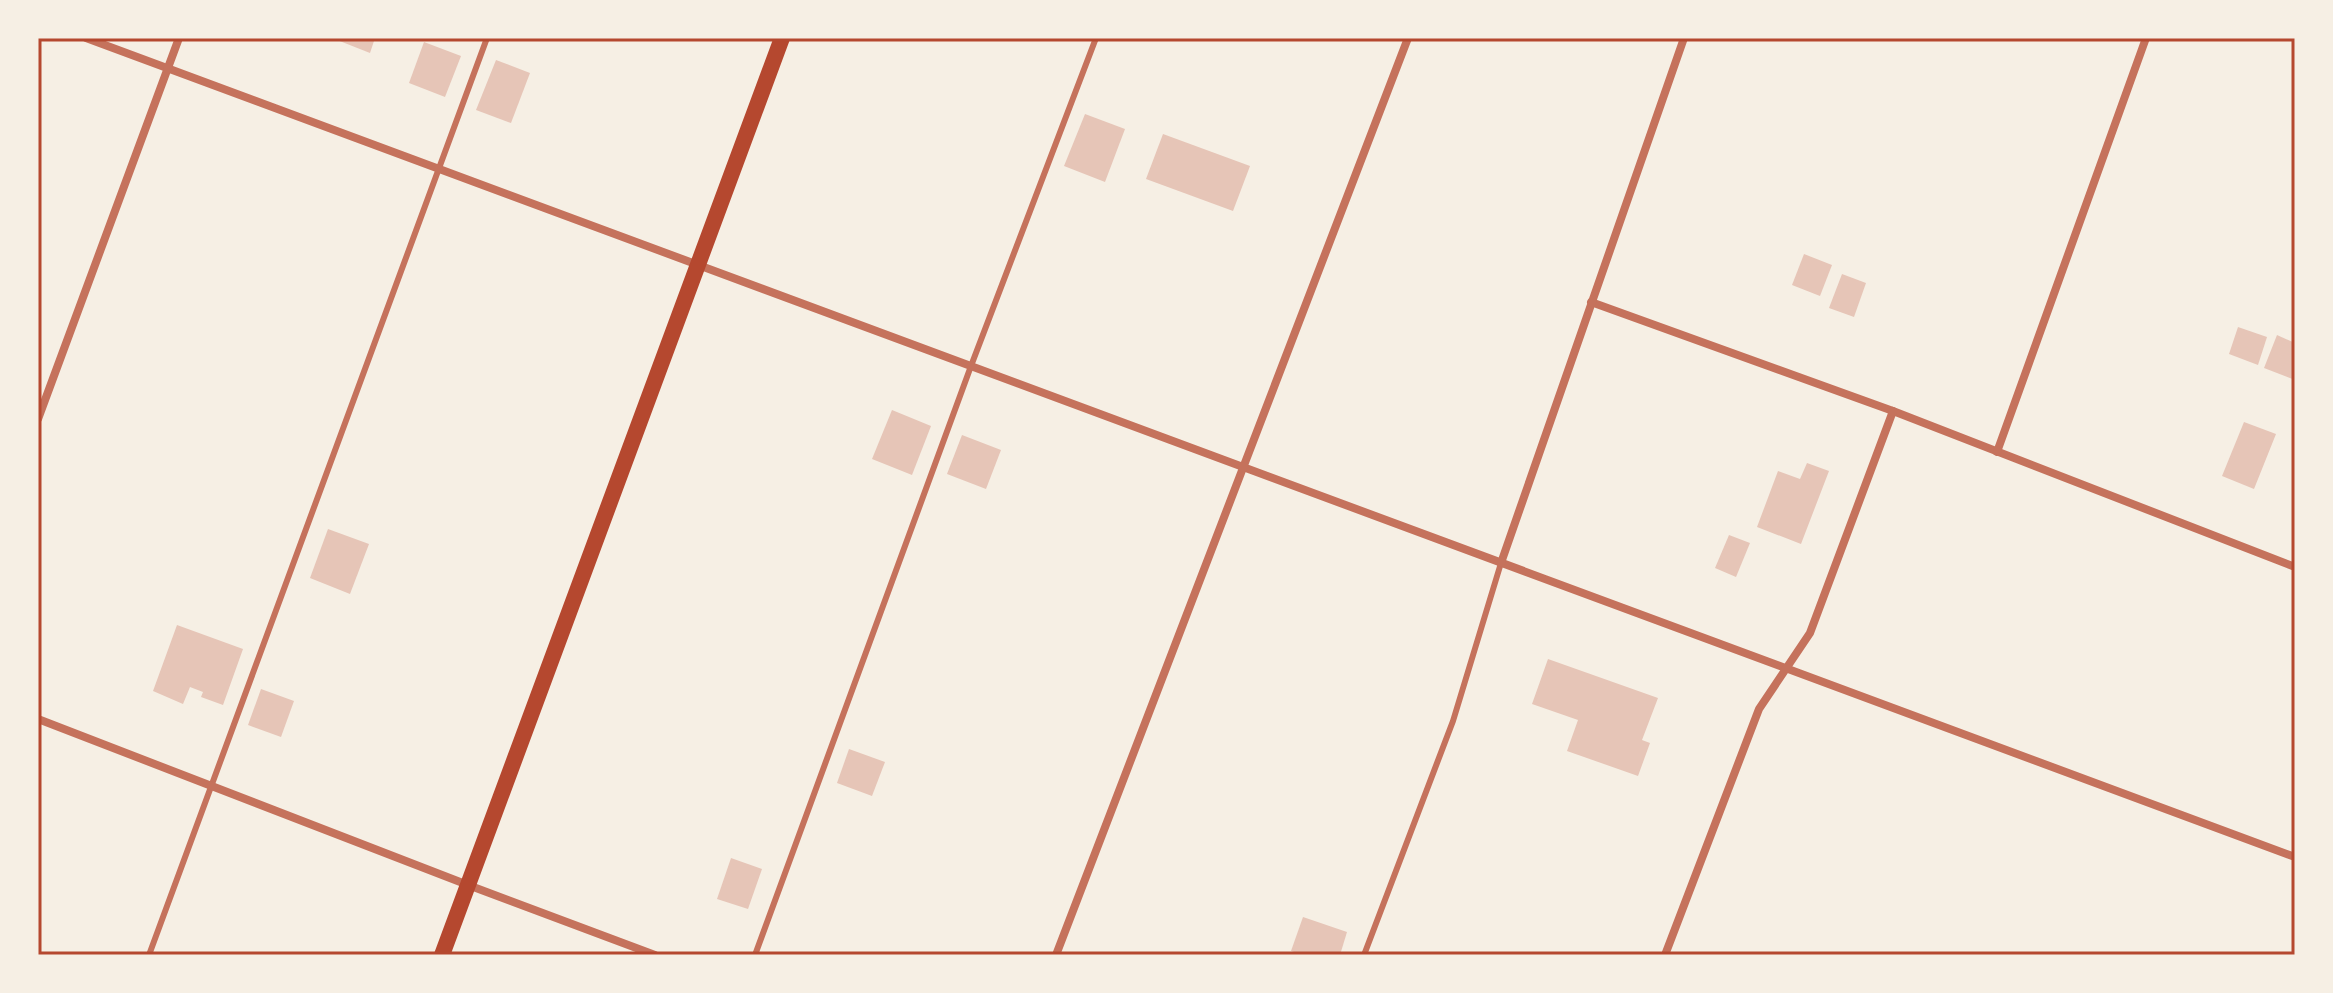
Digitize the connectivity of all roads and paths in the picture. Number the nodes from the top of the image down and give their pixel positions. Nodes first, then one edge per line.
1 (86, 38) edge
2 (179, 38) edge
3 (487, 38) edge
4 (782, 38) edge
5 (1096, 38) edge
6 (1408, 38) edge
7 (1684, 38) edge
8 (2146, 38) edge
9 (168, 68) junction
10 (438, 169) junction
11 (697, 265) junction
12 (1591, 302) junction
13 (971, 366) junction
14 (1893, 411) junction
15 (38, 419) edge
16 (1997, 452) junction
17 (1244, 466) junction
18 (1501, 563) junction
19 (2295, 567) edge
20 (1786, 667) junction
21 (38, 719) edge
22 (211, 786) junction
23 (2295, 857) edge
24 (468, 885) junction
25 (149, 955) edge
26 (442, 955) edge
27 (655, 955) edge
28 (755, 955) edge
29 (1056, 955) edge
30 (1364, 955) edge
31 (1665, 955) edge

1 - 9 street
2 - 9 street
3 - 10 lane
4 - 11 main road
5 - 13 lane
6 - 17 street
7 - 12 street
8 - 16 street
9 - 10 street
9 - 15 street
10 - 11 street
10 - 22 lane
11 - 13 street
11 - 24 main road
12 - 14 street
12 - 18 street
13 - 17 street
13 - 28 lane
14 - 16 street
14 - 20 street
16 - 19 street
17 - 18 street
17 - 29 street
18 - 20 street
18 - 30 lane
20 - 23 street
20 - 31 street
21 - 22 street
22 - 24 street
22 - 25 lane
24 - 26 main road
24 - 27 street

